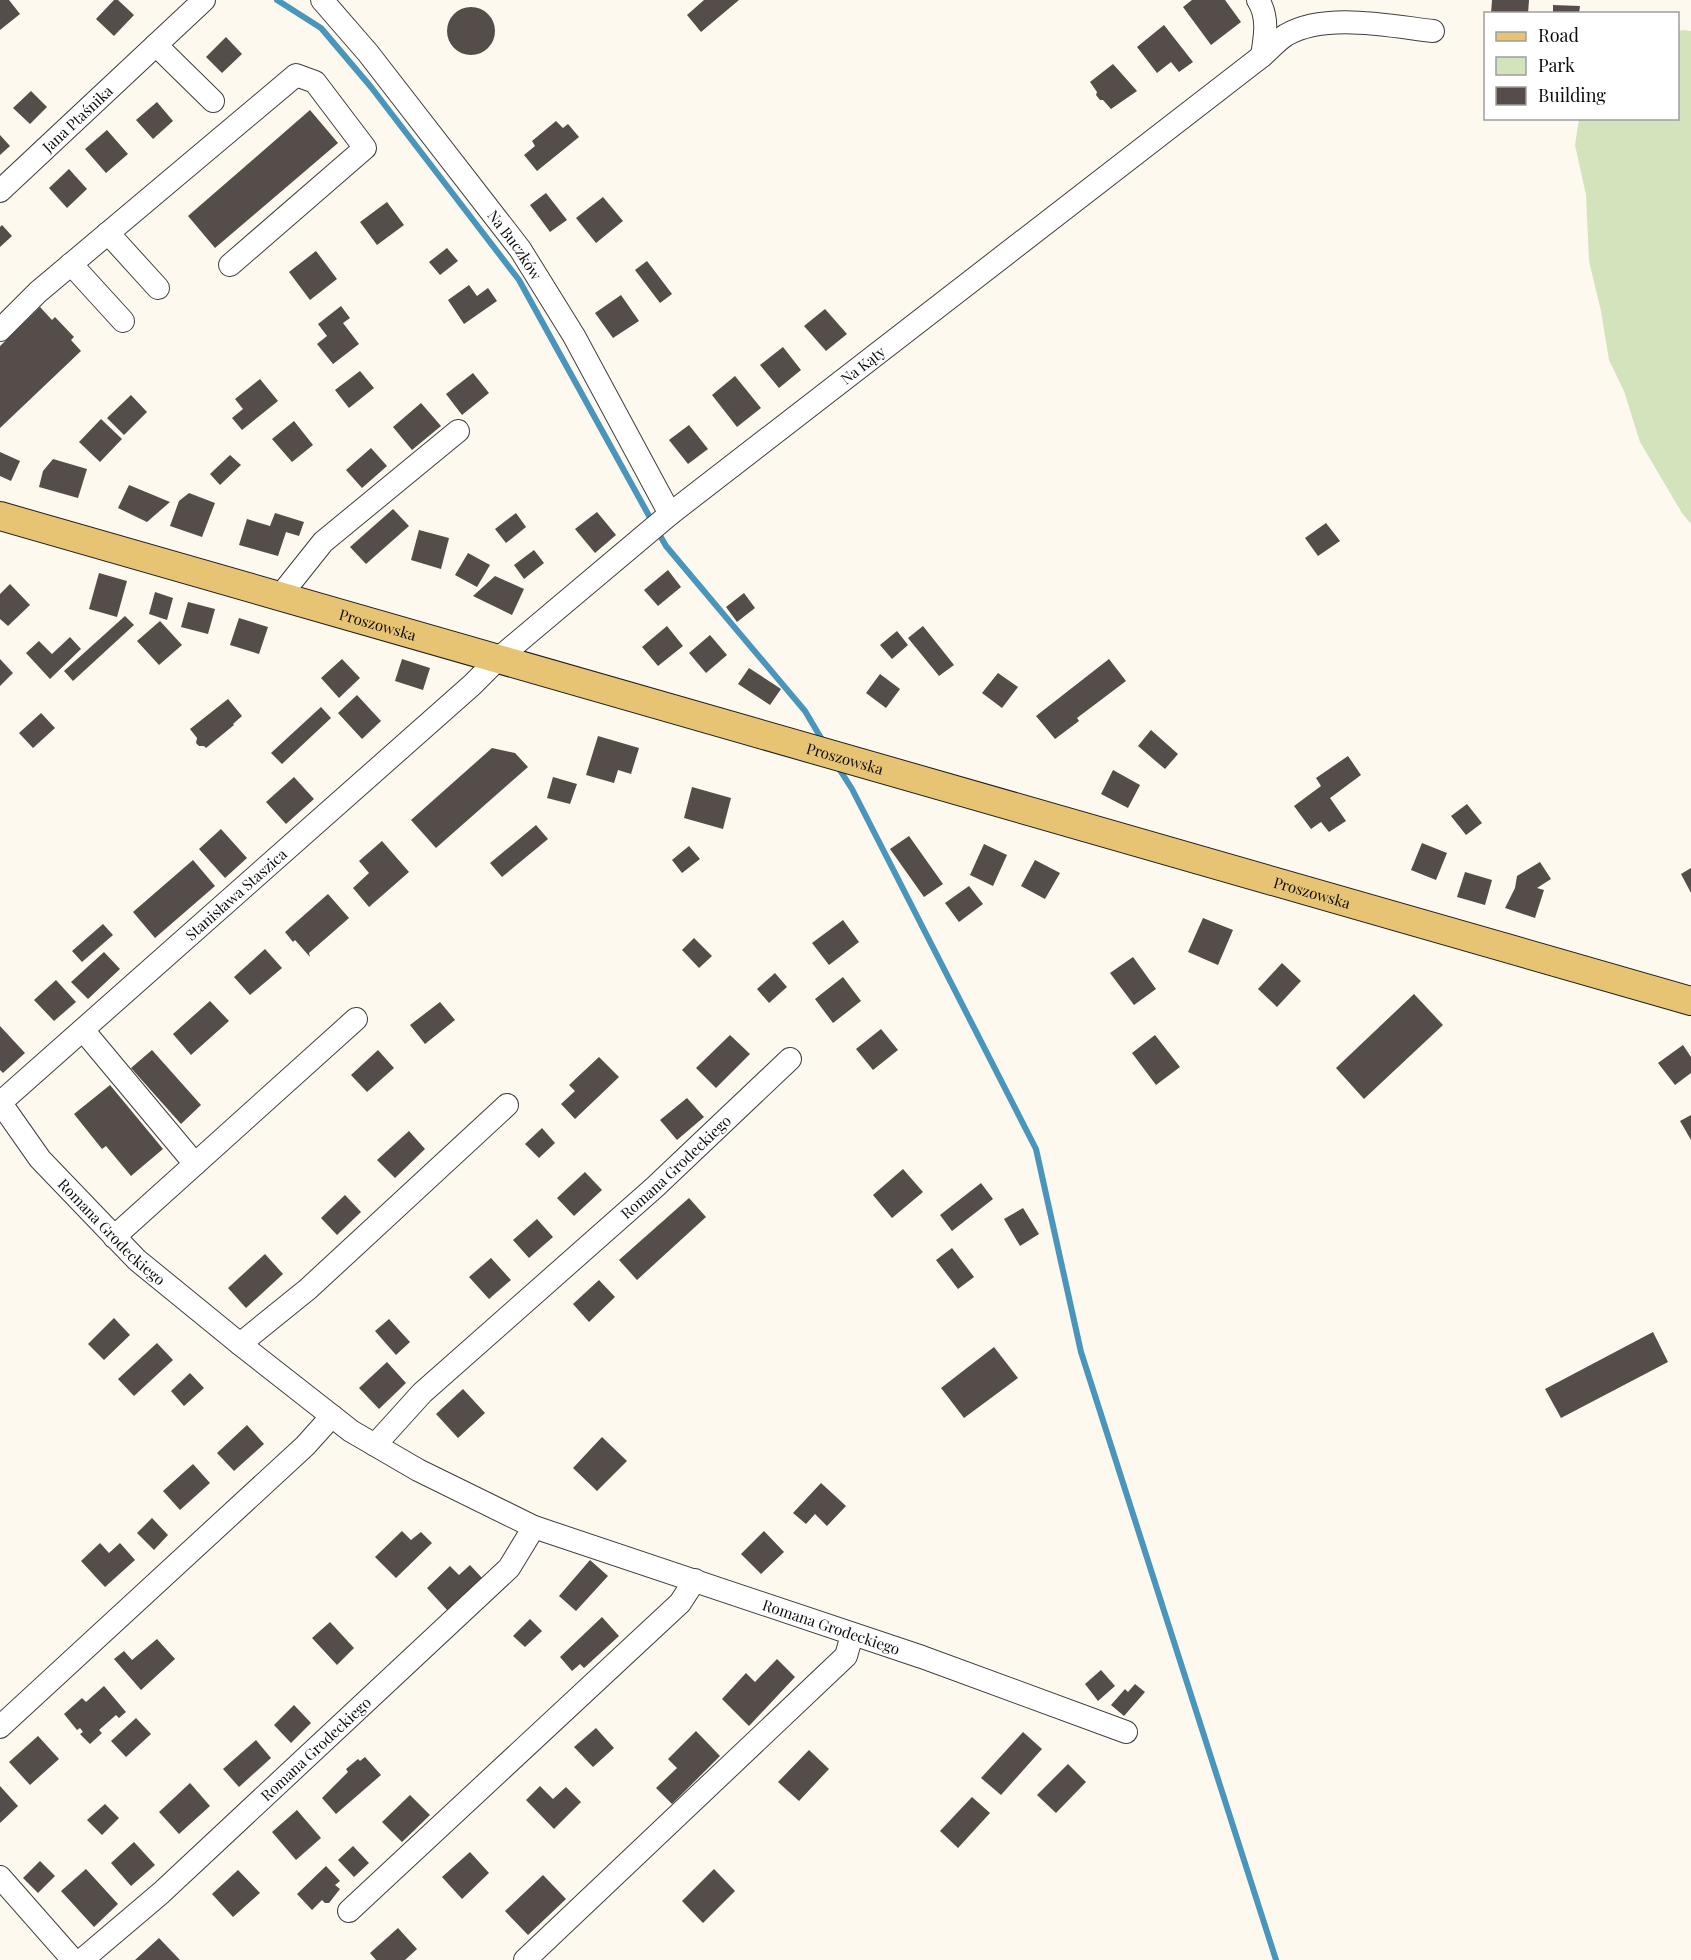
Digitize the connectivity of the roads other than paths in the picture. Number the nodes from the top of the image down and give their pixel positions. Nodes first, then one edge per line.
1 (204, 0) edge
2 (322, 0) edge
3 (1258, 0) edge
4 (1433, 31) dead end
5 (156, 45) junction
6 (1262, 56) junction
7 (213, 101) dead end
8 (0, 191) edge
9 (108, 233) junction
10 (71, 264) junction
11 (230, 265) dead end
12 (158, 288) dead end
13 (123, 321) dead end
14 (0, 330) edge
15 (458, 431) dead end
16 (0, 516) edge
17 (660, 523) junction
18 (280, 596) junction
19 (499, 658) junction
20 (472, 685) joint
21 (1691, 1001) edge
22 (356, 1019) dead end
23 (83, 1030) junction
24 (790, 1059) dead end
25 (0, 1103) edge
26 (507, 1105) dead end
27 (195, 1164) junction
28 (114, 1237) junction
29 (240, 1344) junction
30 (332, 1416) junction
31 (375, 1445) junction
32 (534, 1527) junction
33 (695, 1580) junction
34 (852, 1635) junction
35 (0, 1727) edge
36 (1126, 1732) dead end
37 (0, 1877) edge
38 (349, 1911) dead end
39 (73, 1960) edge
40 (82, 1960) edge
41 (525, 1960) edge

1 - 5 street, Jana Ptaśnika
2 - 17 street, Na Buczków
3 - 6 street
4 - 6 street, Na Kąty
5 - 7 street
5 - 8 street, Jana Ptaśnika
6 - 17 street, Na Kąty
9 - 10 street
9 - 11 street
9 - 12 street
10 - 13 street
10 - 14 street
15 - 18 street
16 - 18 main road, Proszowska
17 - 19 street, Na Kąty
18 - 19 main road, Proszowska
19 - 20 street, Na Kąty
19 - 21 main road, Proszowska
20 - 23 street, Stanisława Staszica
22 - 27 street
23 - 25 street, Stanisława Staszica
23 - 27 street
24 - 31 street, Romana Grodeckiego
25 - 28 street, Romana Grodeckiego
26 - 29 street
27 - 28 street
28 - 29 street, Romana Grodeckiego
29 - 30 street, Romana Grodeckiego
30 - 31 street, Romana Grodeckiego
30 - 35 street
31 - 32 street, Romana Grodeckiego
32 - 33 street, Romana Grodeckiego
32 - 40 street, Romana Grodeckiego
33 - 34 street, Romana Grodeckiego
33 - 38 street
34 - 36 street, Romana Grodeckiego
34 - 41 street
37 - 39 street

